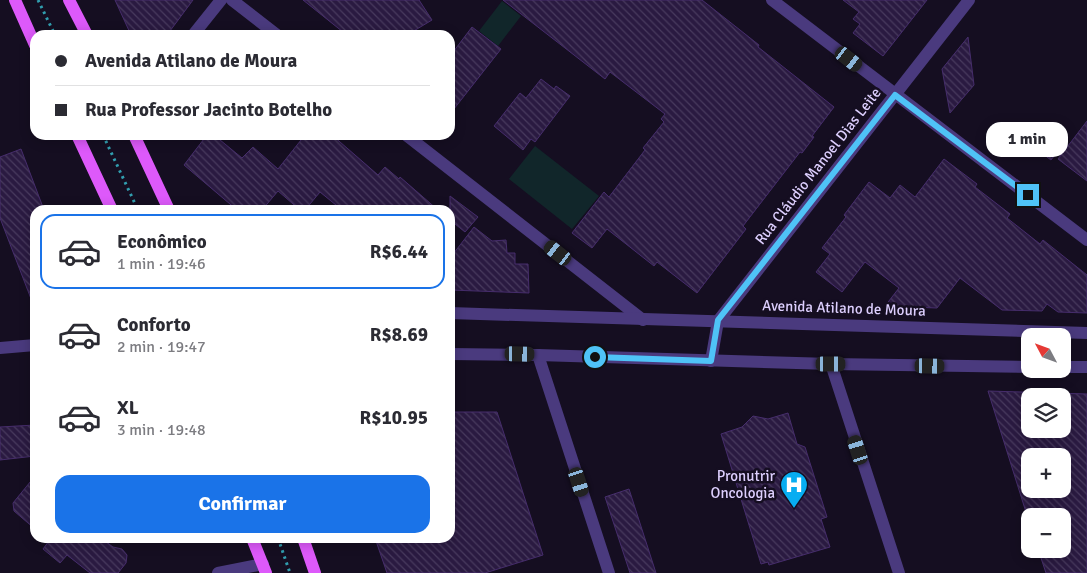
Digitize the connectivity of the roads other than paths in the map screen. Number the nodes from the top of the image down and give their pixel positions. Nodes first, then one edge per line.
1 (15, 0) edge
2 (70, 0) edge
3 (221, 0) edge
4 (232, 0) edge
5 (772, 0) edge
6 (968, 0) edge
7 (84, 30) edge
8 (197, 30) edge
9 (271, 30) edge
10 (30, 34) edge
11 (895, 95) junction
12 (79, 140) edge
13 (136, 140) edge
14 (412, 140) edge
15 (110, 205) edge
16 (167, 205) edge
17 (1087, 240) edge
18 (455, 313) edge
19 (643, 320) junction
20 (718, 320) junction
21 (1087, 333) edge
22 (30, 345) edge
23 (0, 348) edge
24 (455, 354) edge
25 (538, 355) junction
26 (711, 361) junction
27 (831, 364) junction
28 (1021, 367) edge
29 (1071, 367) edge
30 (1087, 367) edge
31 (254, 543) edge
32 (304, 543) edge
33 (264, 569) edge
34 (218, 573) edge
35 (315, 573) edge
36 (609, 573) edge
37 (898, 573) edge

1 - 10 main road
2 - 7 main road
3 - 8 street
4 - 9 street
5 - 11 street
6 - 11 street, Rua Cláudio Manoel Dias Leite
11 - 17 street
11 - 20 street, Rua Cláudio Manoel Dias Leite
12 - 15 main road
13 - 16 main road
14 - 19 street
18 - 19 street, Avenida Atilano de Moura
19 - 20 street, Avenida Atilano de Moura
20 - 21 street, Avenida Atilano de Moura
20 - 26 street, Rua Cláudio Manoel Dias Leite
22 - 23 street
24 - 25 street
25 - 26 street
25 - 36 street
26 - 27 street
27 - 28 street
27 - 37 street
29 - 30 street
31 - 33 main road
32 - 35 main road
33 - 34 street

